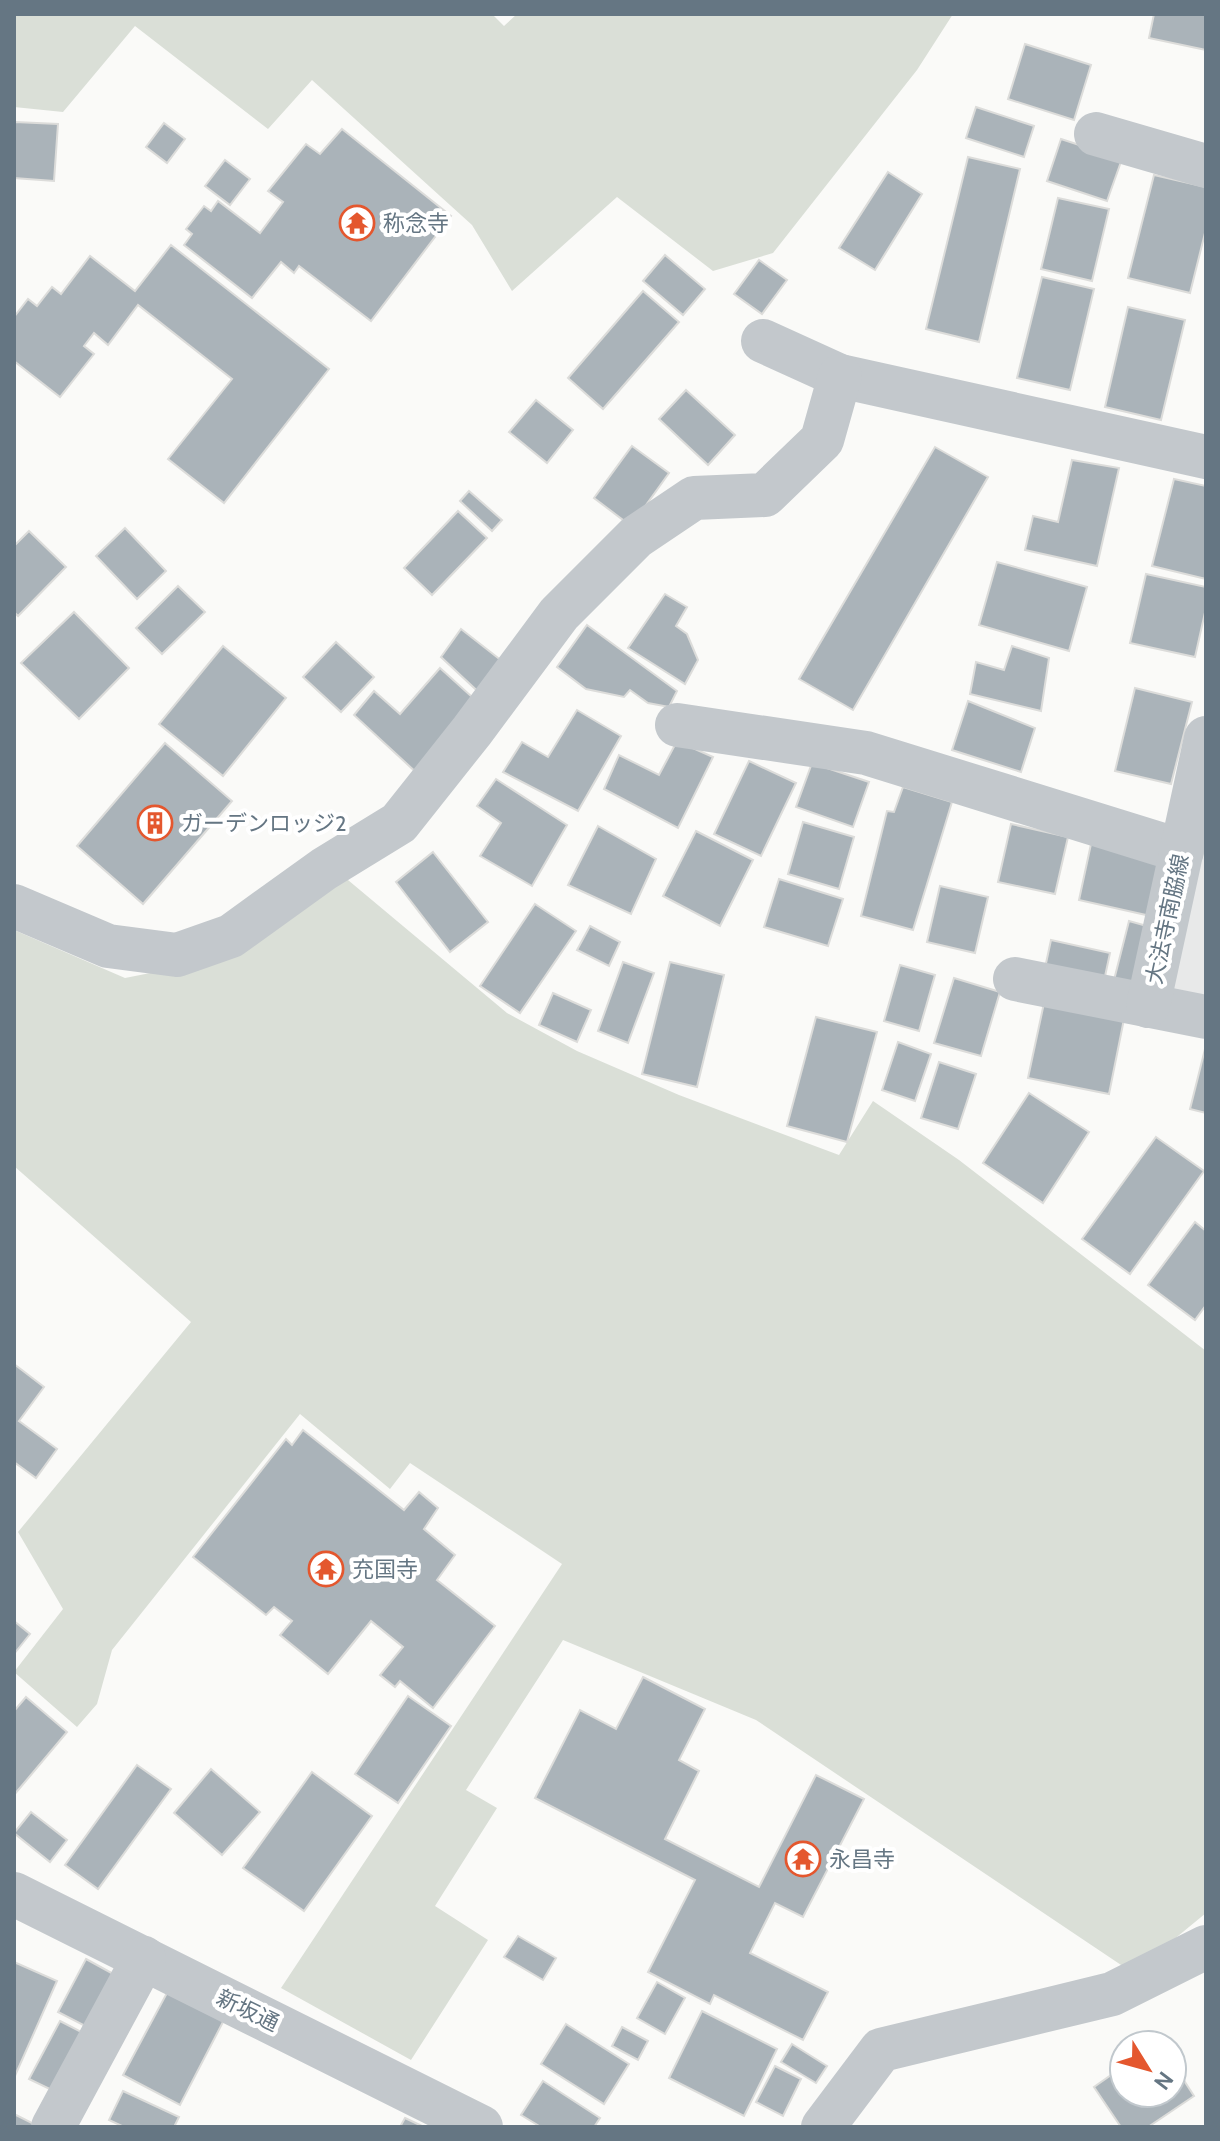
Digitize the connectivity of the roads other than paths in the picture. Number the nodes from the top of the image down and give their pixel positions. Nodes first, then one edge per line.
1 (1096, 134) dead end
2 (1206, 166) edge
3 (763, 341) dead end
4 (840, 376) junction
5 (1206, 457) edge
6 (677, 725) dead end
7 (1206, 738) edge
8 (1182, 851) junction
9 (14, 906) edge
10 (1015, 979) dead end
11 (1148, 1006) junction
12 (1206, 1017) edge
13 (14, 1894) edge
14 (1206, 1947) edge
15 (144, 1958) junction
16 (53, 2127) edge
17 (481, 2127) edge
18 (823, 2127) edge

1 - 2 street
3 - 4 street
4 - 5 street
4 - 9 street
6 - 8 street
7 - 8 street, 大法寺南脇線
8 - 11 street, 大法寺南脇線
10 - 11 street
11 - 12 street
13 - 15 street, 新坂通
14 - 18 street
15 - 16 street
15 - 17 street, 新坂通

